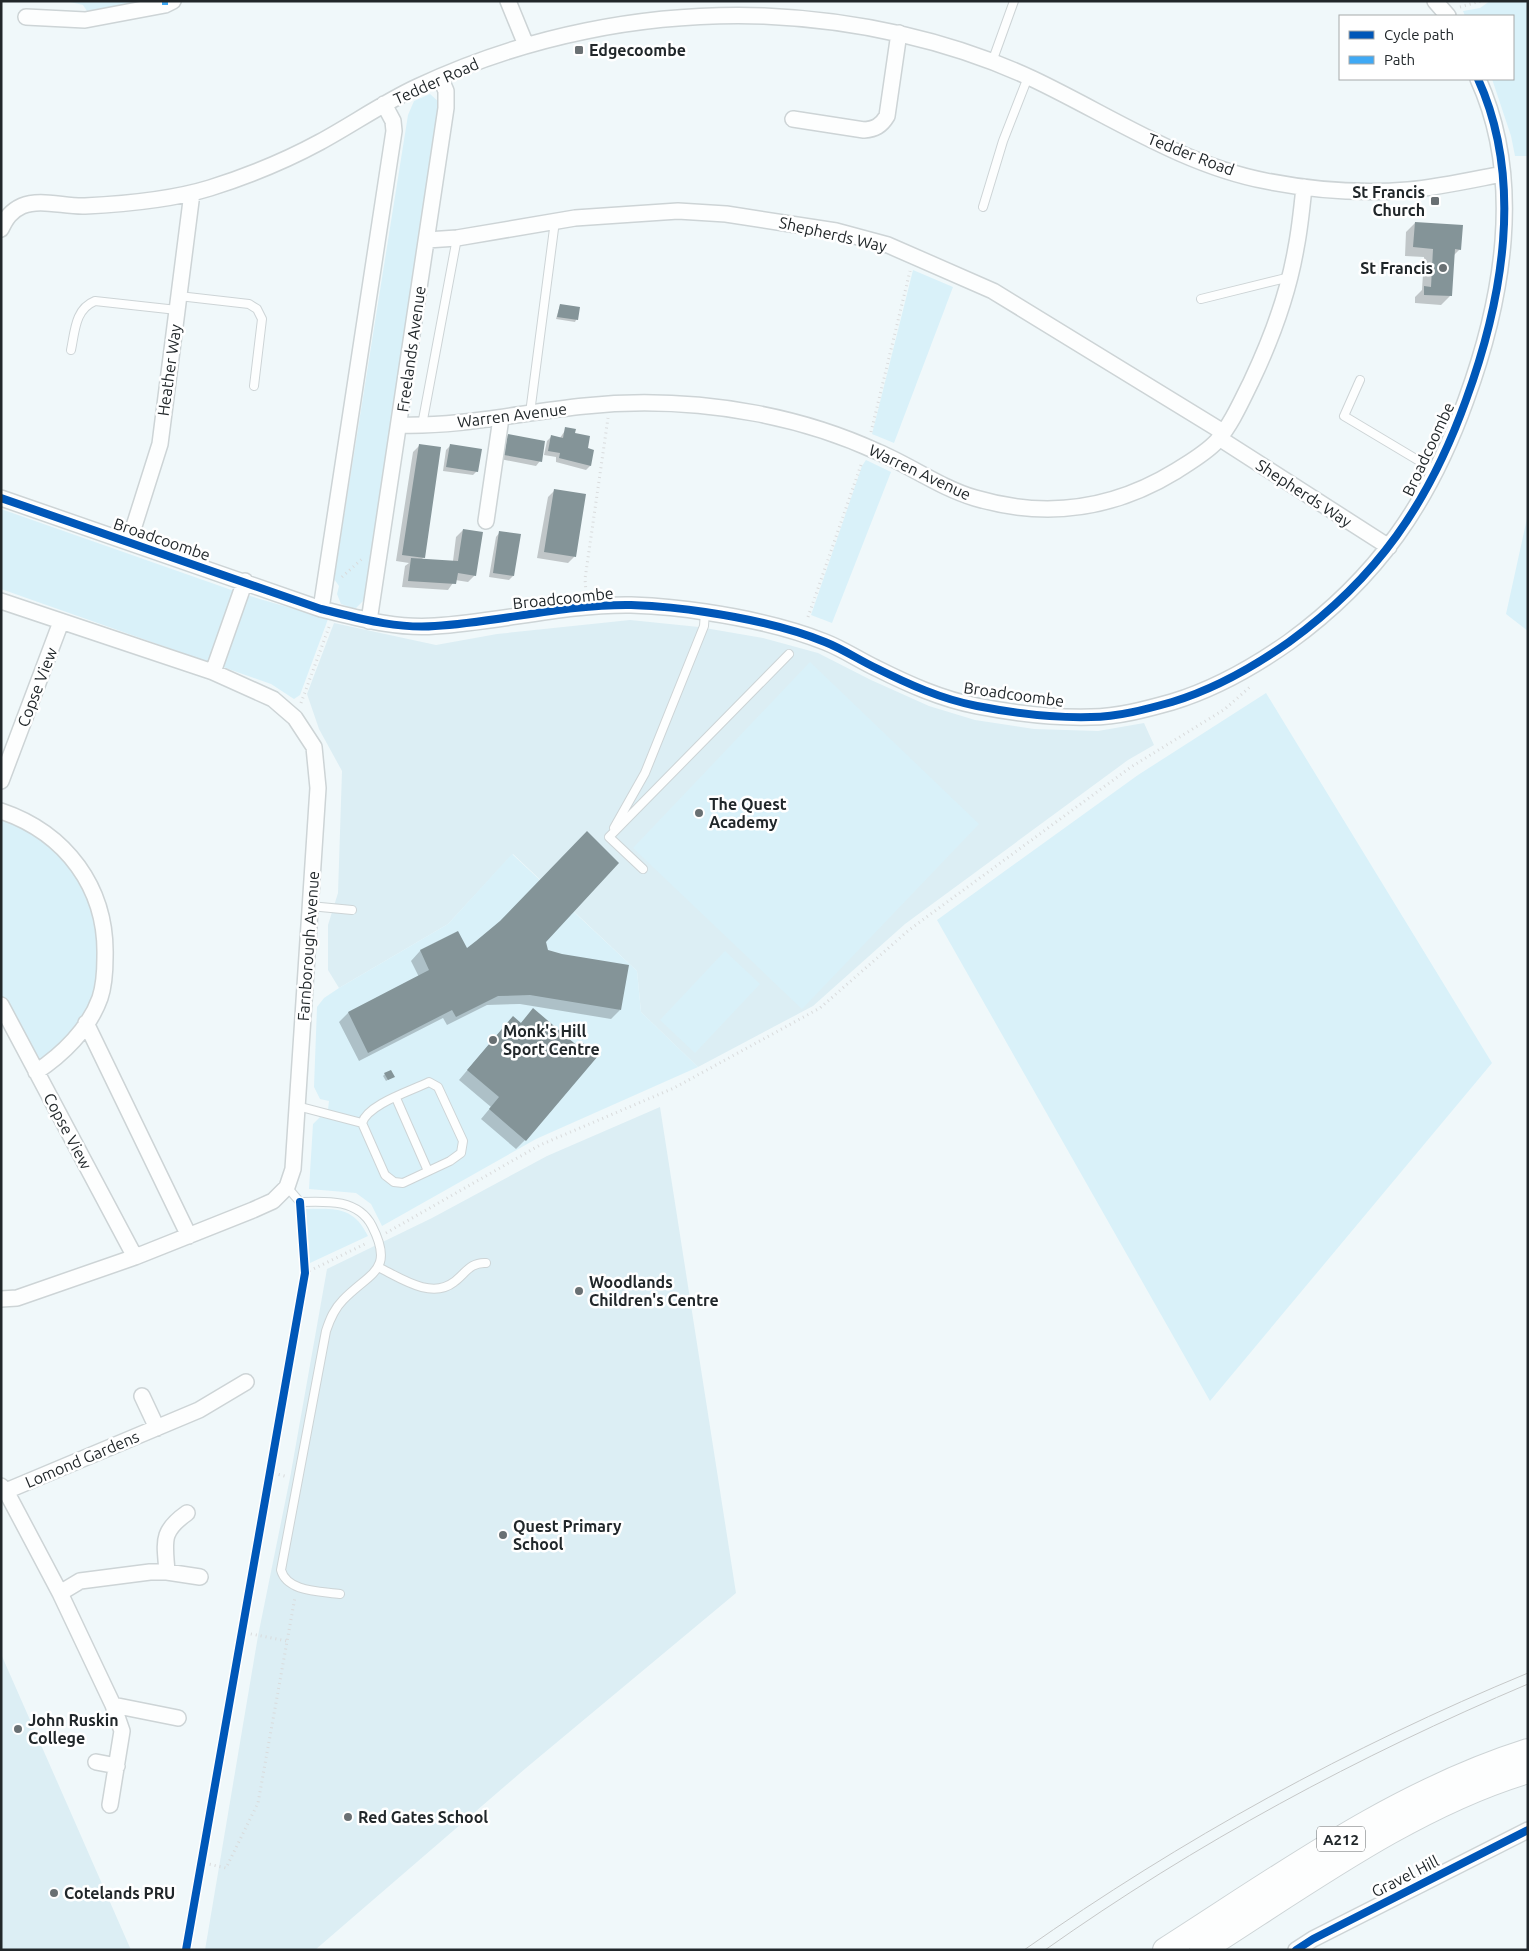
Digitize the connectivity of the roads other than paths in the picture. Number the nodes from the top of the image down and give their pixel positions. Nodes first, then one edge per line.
1 (173, 1) edge
2 (508, 1) edge
3 (1014, 1) edge
4 (26, 17) dead end
5 (899, 33) junction
6 (526, 46) junction
7 (992, 62) junction
8 (440, 77) junction
9 (1028, 77) junction
10 (1478, 80) edge
11 (384, 104) junction
12 (793, 119) dead end
13 (1502, 174) junction
14 (1304, 186) junction
15 (192, 194) junction
16 (983, 207) dead end
17 (555, 221) junction
18 (1, 229) edge
19 (457, 238) junction
20 (427, 240) junction
21 (1290, 277) junction
22 (1201, 299) dead end
23 (178, 303) junction
24 (71, 350) dead end
25 (1360, 380) dead end
26 (254, 386) dead end
27 (530, 413) junction
28 (502, 418) junction
29 (400, 424) junction
30 (422, 425) junction
31 (1221, 435) junction
32 (1436, 471) junction
33 (1, 498) edge
34 (486, 522) dead end
35 (129, 542) junction
36 (1389, 547) junction
37 (245, 581) junction
38 (1, 601) edge
39 (326, 605) junction
40 (705, 612) junction
41 (370, 621) junction
42 (61, 622) junction
43 (789, 654) dead end
44 (213, 672) junction
45 (1, 781) edge
46 (1, 811) edge
47 (609, 837) junction
48 (643, 869) dead end
49 (310, 906) junction
50 (352, 910) dead end
51 (1, 1005) edge
52 (86, 1023) junction
53 (36, 1072) junction
54 (396, 1098) junction
55 (297, 1106) junction
56 (362, 1123) junction
57 (428, 1171) junction
58 (287, 1187) junction
59 (189, 1236) junction
60 (134, 1257) junction
61 (486, 1263) dead end
62 (378, 1266) junction
63 (1, 1299) edge
64 (246, 1382) dead end
65 (142, 1396) dead end
66 (157, 1428) junction
67 (4, 1488) edge
68 (187, 1513) dead end
69 (167, 1572) junction
70 (200, 1577) dead end
71 (60, 1593) junction
72 (340, 1594) dead end
73 (113, 1705) junction
74 (178, 1718) dead end
75 (1528, 1751) edge
76 (96, 1762) dead end
77 (117, 1766) junction
78 (1528, 1771) edge
79 (110, 1805) dead end
80 (1528, 1830) edge
81 (1165, 1950) edge
82 (1202, 1950) edge
83 (1296, 1950) edge

1 - 4 street
2 - 6 street
3 - 7 lane
5 - 6 street, Tedder Road
5 - 7 street, Tedder Road
5 - 12 street
6 - 8 street, Tedder Road
7 - 9 street, Tedder Road
8 - 11 street, Tedder Road
8 - 20 street, Freelands Avenue
9 - 14 street, Tedder Road
9 - 16 lane
10 - 13 street, Broadcoombe
11 - 15 street, Tedder Road
11 - 39 street
13 - 14 street, Tedder Road
13 - 32 street, Broadcoombe
14 - 21 street, Warren Avenue
15 - 18 street, Tedder Road
15 - 23 street, Heather Way
17 - 19 street, Shepherds Way
17 - 27 lane
17 - 31 street, Shepherds Way
19 - 20 street, Shepherds Way
19 - 30 lane
20 - 29 street, Freelands Avenue
21 - 22 lane
21 - 31 street, Warren Avenue
23 - 24 lane
23 - 26 lane
23 - 35 street, Heather Way
25 - 32 lane
27 - 28 street, Warren Avenue
27 - 31 street, Warren Avenue
28 - 30 street, Warren Avenue
28 - 34 street
29 - 30 street, Warren Avenue
29 - 41 street, Freelands Avenue
31 - 36 street, Shepherds Way
32 - 36 street, Broadcoombe
33 - 35 street, Broadcoombe
35 - 37 street, Broadcoombe
36 - 40 street, Broadcoombe
37 - 39 street, Broadcoombe
37 - 44 street
38 - 42 street, Farnborough Avenue
39 - 41 street, Broadcoombe
40 - 41 street, Broadcoombe
40 - 47 lane
42 - 44 street, Farnborough Avenue
42 - 45 street, Copse View
43 - 47 lane
44 - 49 street, Farnborough Avenue
46 - 52 street
47 - 48 lane
49 - 50 lane
49 - 55 street, Farnborough Avenue
51 - 53 street, Copse View
52 - 53 street
52 - 59 street
53 - 60 street, Copse View
54 - 56 lane
54 - 57 lane
54 - 57 lane
55 - 56 lane
55 - 58 street, Farnborough Avenue
56 - 57 lane
58 - 59 street
58 - 62 lane
59 - 60 street
60 - 63 street
61 - 62 lane
62 - 72 lane
64 - 66 street, Lomond Gardens
65 - 66 street, Lomond Gardens
66 - 67 street, Lomond Gardens
67 - 71 street, Lomond Gardens
68 - 69 street
69 - 70 street
69 - 71 street
71 - 73 street, Lomond Gardens
73 - 74 street
73 - 77 street, Lomond Gardens
75 - 81 main road, A212
76 - 77 street
77 - 79 street, Lomond Gardens
78 - 82 main road, A212
80 - 83 street, Gravel Hill

